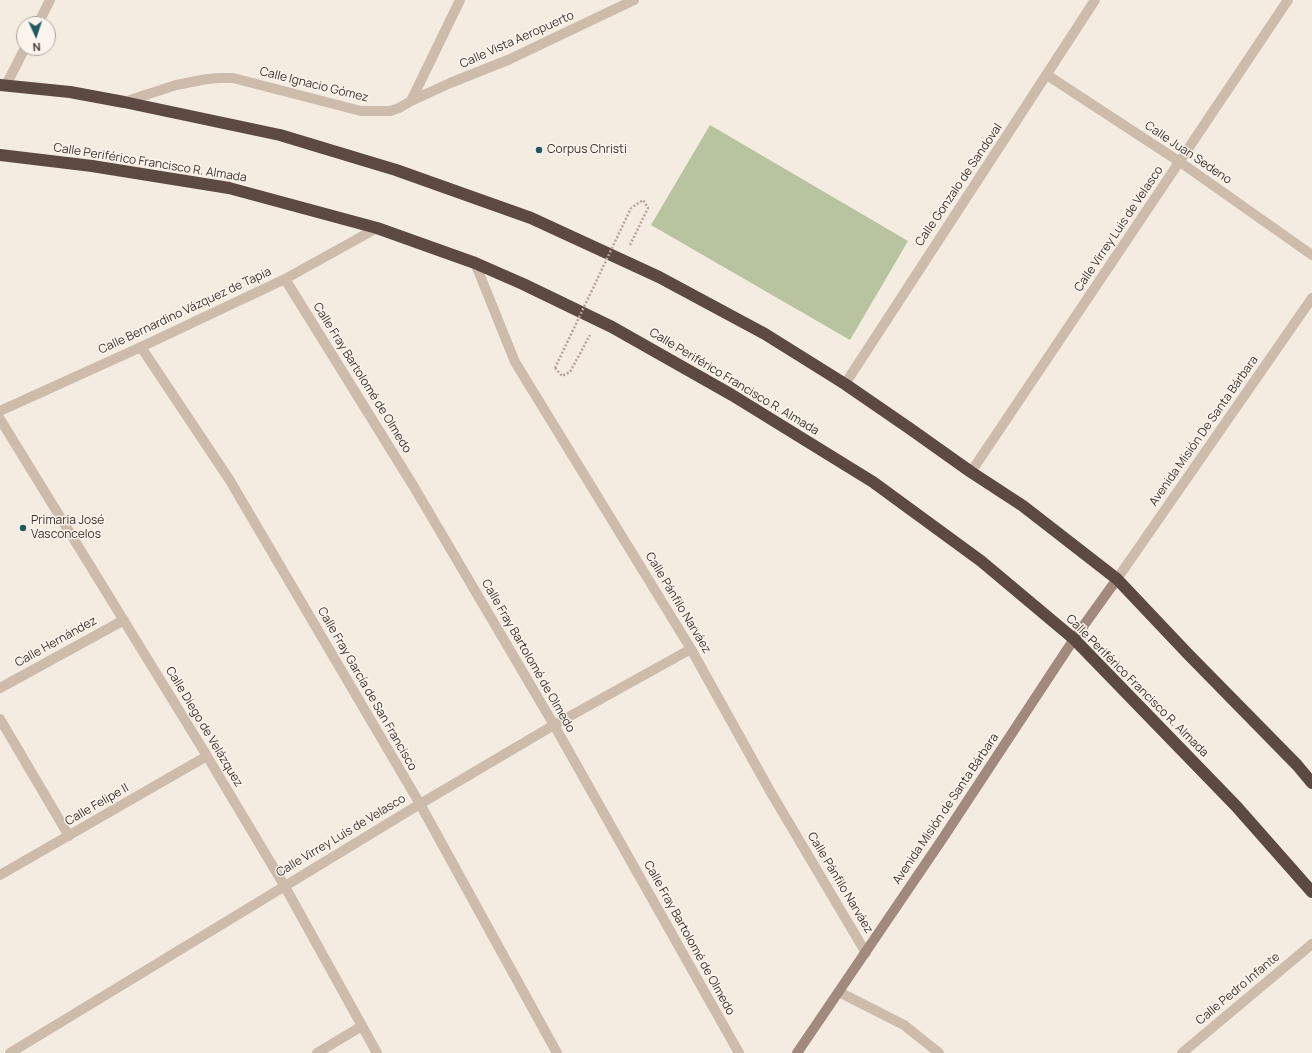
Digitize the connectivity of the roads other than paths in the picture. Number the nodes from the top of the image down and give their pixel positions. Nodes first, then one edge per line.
1 (50, 0) edge
2 (460, 0) edge
3 (634, 0) edge
4 (1095, 0) edge
5 (1288, 0) edge
6 (42, 16) edge
7 (20, 56) edge
8 (1047, 75) junction
9 (3, 85) edge
10 (411, 101) junction
11 (124, 102) junction
12 (0, 155) edge
13 (1180, 162) junction
14 (377, 228) junction
15 (1312, 256) edge
16 (475, 263) junction
17 (285, 279) junction
18 (1312, 298) edge
19 (141, 347) junction
20 (845, 384) junction
21 (0, 411) edge
22 (0, 419) edge
23 (971, 472) junction
24 (1117, 579) junction
25 (124, 620) junction
26 (1074, 639) junction
27 (691, 648) junction
28 (0, 688) edge
29 (0, 719) edge
30 (554, 725) junction
31 (207, 756) junction
32 (1312, 784) edge
33 (420, 804) junction
34 (69, 836) junction
35 (0, 875) edge
36 (284, 886) junction
37 (1312, 892) edge
38 (1312, 944) edge
39 (866, 953) junction
40 (838, 992) junction
41 (362, 1026) junction
42 (10, 1053) edge
43 (317, 1053) edge
44 (377, 1053) edge
45 (557, 1053) edge
46 (739, 1053) edge
47 (797, 1053) edge
48 (939, 1053) edge
49 (1182, 1053) edge

1 - 6 street
2 - 10 street
3 - 10 street, Calle Vista Aeropuerto
4 - 8 street, Calle Gonzalo de Sandoval
5 - 13 street, Calle Virrey Luis de Velasco
7 - 9 street
8 - 13 street, Calle Juan Sedeno
8 - 20 street, Calle Gonzalo de Sandoval
9 - 11 highway
10 - 11 street, Calle Ignacio Gómez
11 - 20 highway
12 - 14 highway, Calle Periférico Francisco R. Almada
13 - 15 street, Calle Juan Sedeno
13 - 23 street, Calle Virrey Luis de Velasco
14 - 16 highway, Calle Periférico Francisco R. Almada
14 - 17 street, Calle Bernardino Vázquez de Tapia
16 - 26 highway, Calle Periférico Francisco R. Almada
16 - 27 street, Calle Pánfilo Narváez
17 - 19 street, Calle Bernardino Vázquez de Tapia
17 - 30 street, Calle Fray Bartolomé de Olmedo
18 - 24 street, Avenida Misión De Santa Bárbara
19 - 21 street, Calle Bernardino Vázquez de Tapia
19 - 33 street, Calle Fray García de San Francisco
20 - 23 highway
22 - 25 street, Calle Diego de Velázquez
23 - 24 highway
24 - 26 main road, Avenida Misión de Santa Bárbara
24 - 32 highway
25 - 28 street, Calle Hernández
25 - 31 street, Calle Diego de Velázquez
26 - 37 highway, Calle Periférico Francisco R. Almada
26 - 39 main road, Avenida Misión de Santa Bárbara
27 - 30 street, Calle Virrey Luis de Velasco
27 - 39 street, Calle Pánfilo Narváez
29 - 34 street
30 - 33 street, Calle Virrey Luis de Velasco
30 - 46 street, Calle Fray Bartolomé de Olmedo
31 - 34 street, Calle Felipe II
31 - 36 street, Calle Diego de Velázquez
33 - 36 street, Calle Virrey Luis de Velasco
33 - 45 street, Calle Fray García de San Francisco
34 - 35 street, Calle Felipe II
36 - 41 street, Calle Diego de Velázquez
36 - 42 street, Calle Virrey Luis de Velasco
38 - 49 street, Calle Pedro Infante
39 - 40 main road, Avenida Misión de Santa Bárbara
40 - 47 main road, Avenida Misión de Santa Bárbara
40 - 48 street
41 - 43 street
41 - 44 street, Calle Diego de Velázquez

